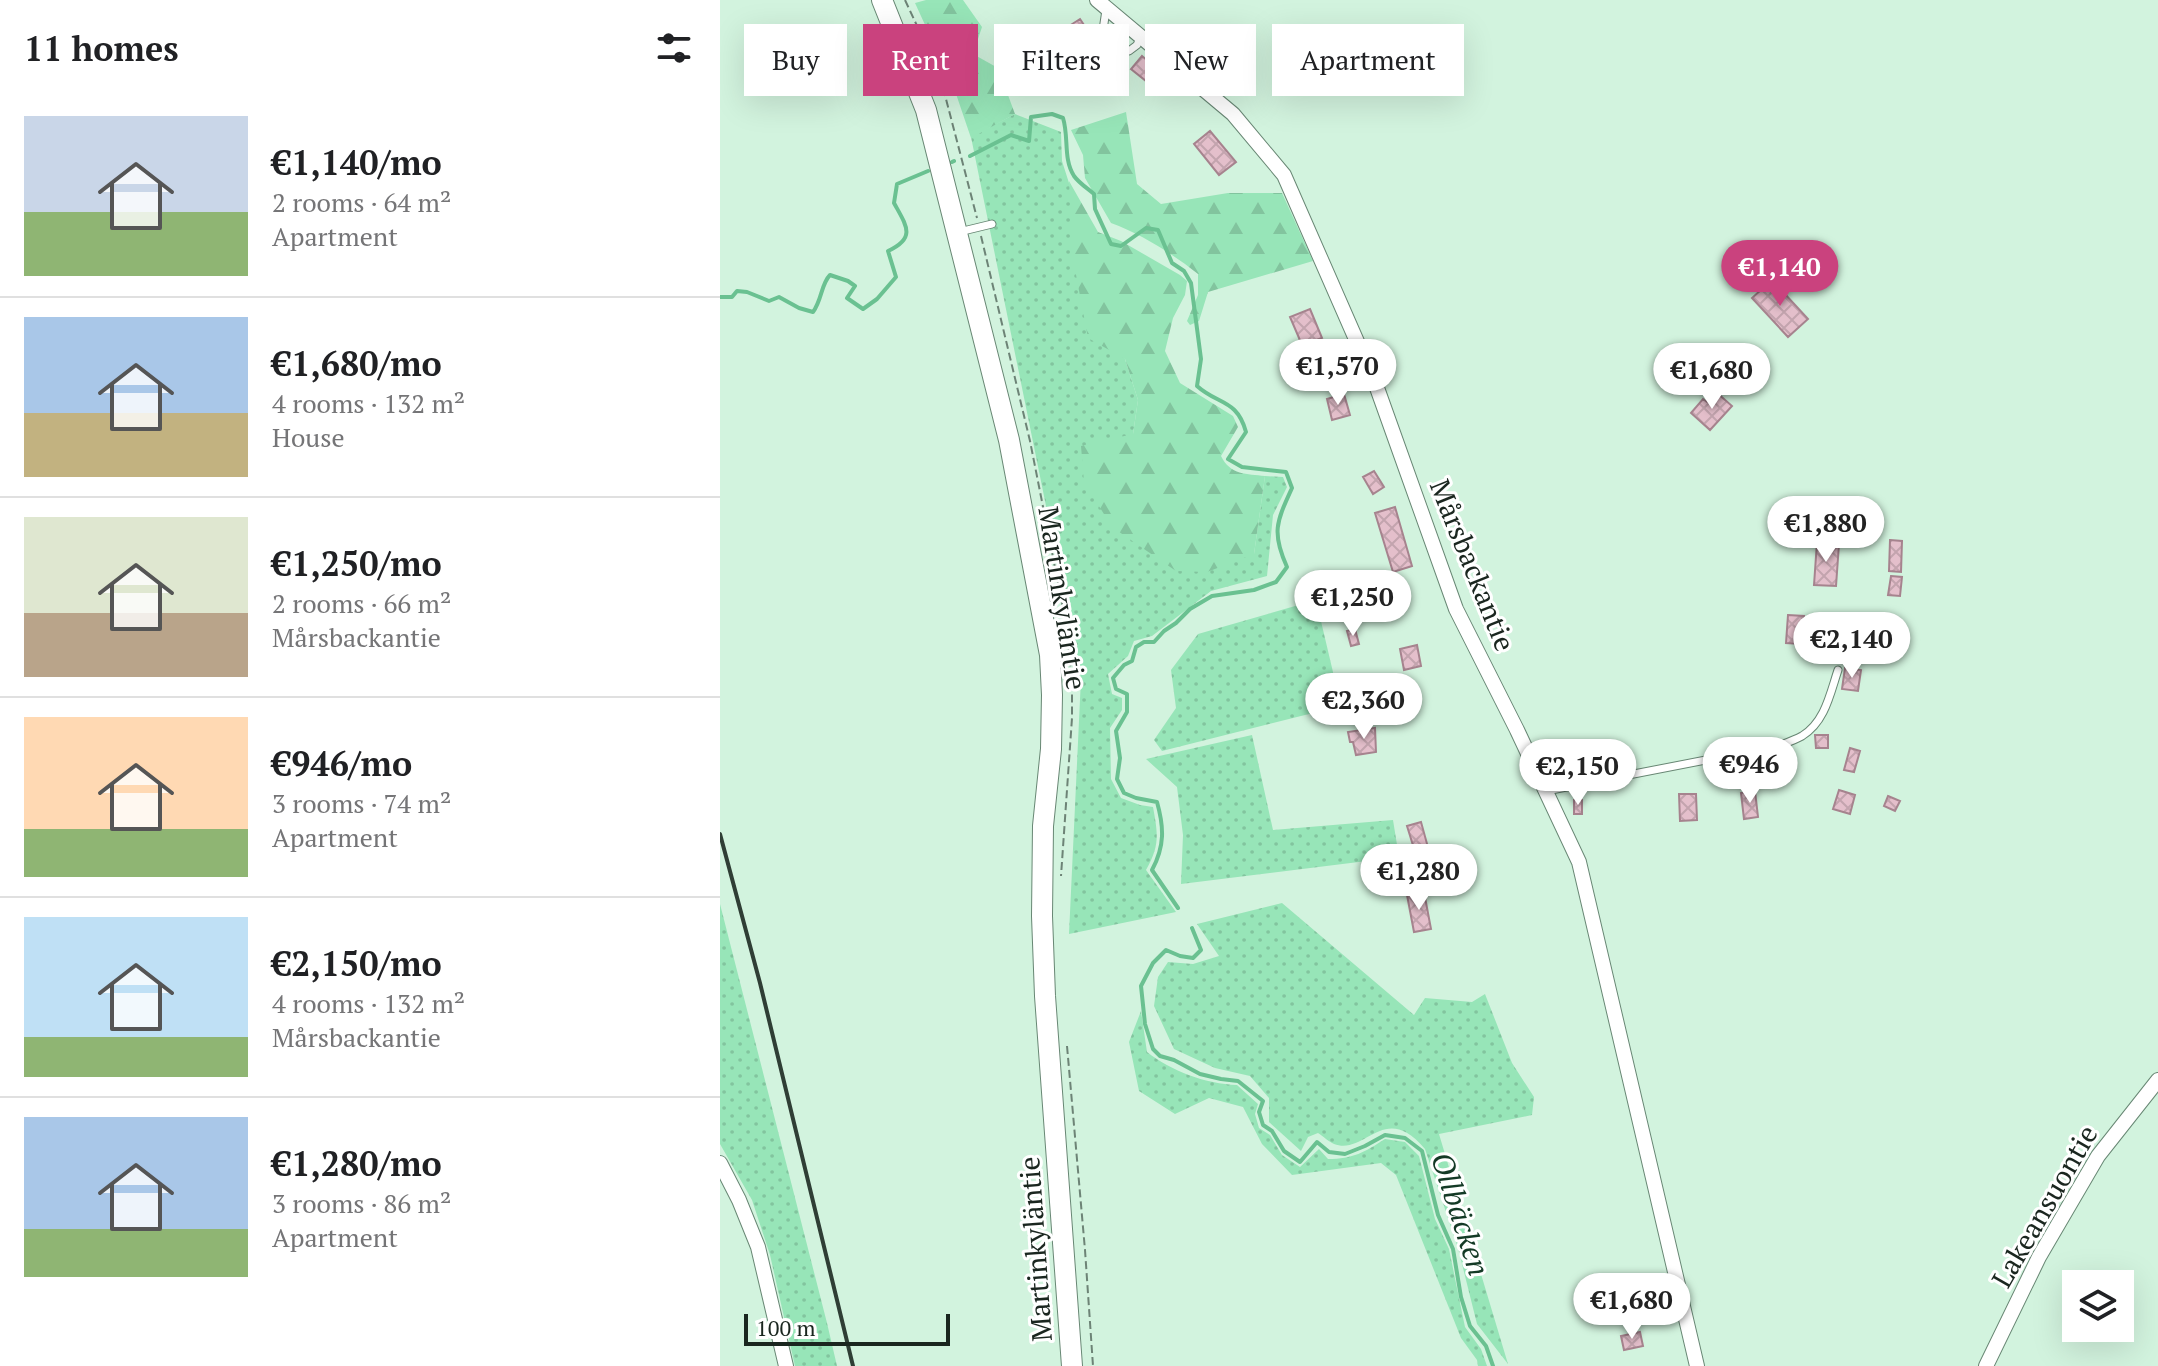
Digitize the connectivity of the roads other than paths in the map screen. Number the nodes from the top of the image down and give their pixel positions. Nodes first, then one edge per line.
1 (882, 0) edge
2 (1102, 4) edge
3 (1141, 36) junction
4 (992, 224) dead end
5 (956, 232) junction
6 (1838, 670) dead end
7 (1546, 791) junction
8 (2158, 1080) edge
9 (720, 1163) edge
10 (786, 1366) edge
11 (1072, 1366) edge
12 (1697, 1366) edge
13 (1986, 1366) edge

1 - 5 street, Martinkyläntie
2 - 3 street, Mårsbackantie
2 - 3 lane
3 - 7 street, Mårsbackantie
4 - 5 lane
5 - 11 street, Martinkyläntie
6 - 7 lane
7 - 12 street, Mårsbackantie
8 - 13 street, Lakeansuontie
9 - 10 street

